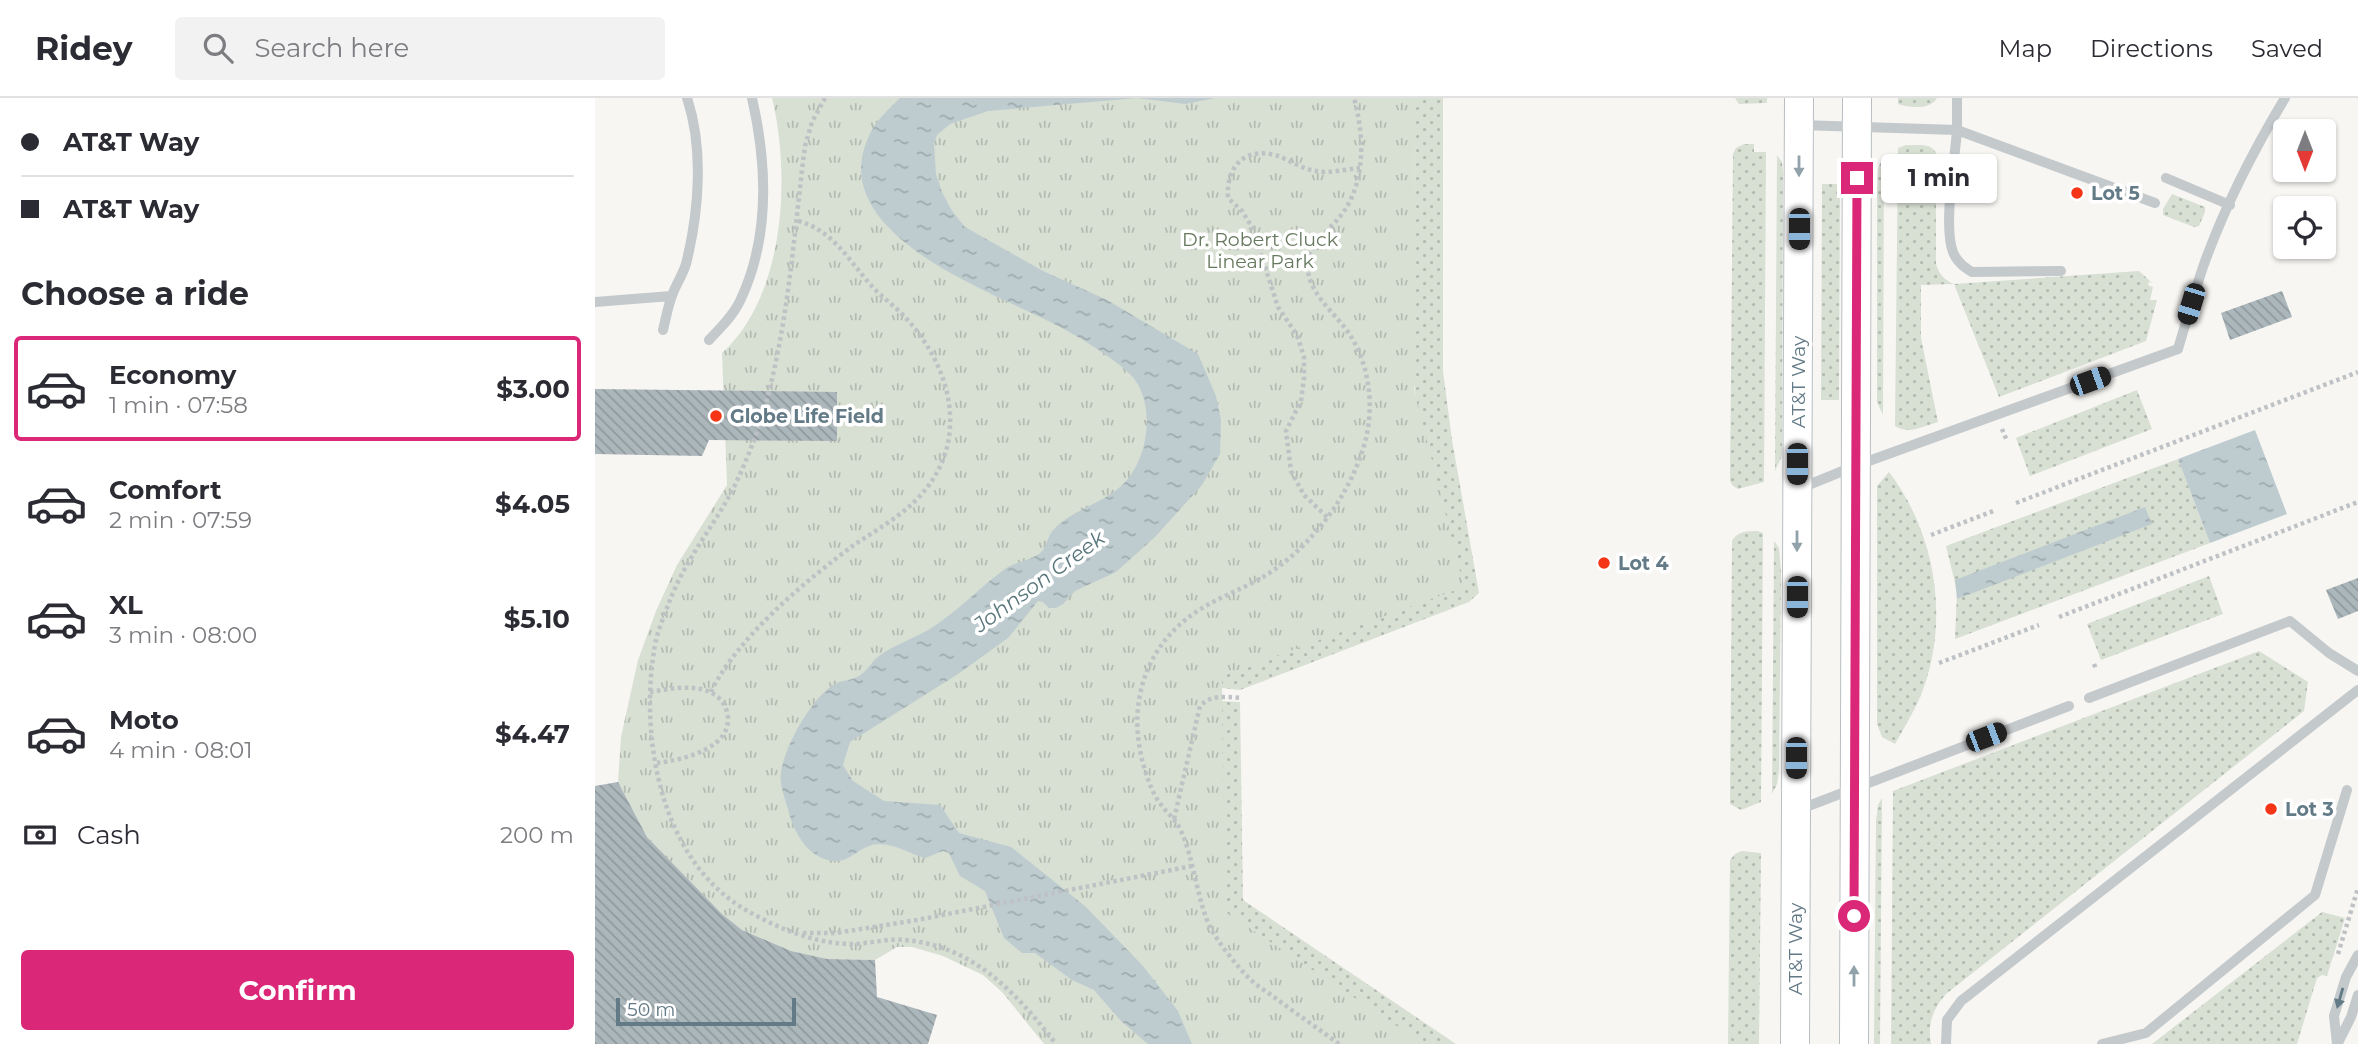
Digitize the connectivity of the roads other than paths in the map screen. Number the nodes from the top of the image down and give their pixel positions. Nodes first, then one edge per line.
1 (687, 98) edge
2 (752, 98) edge
3 (1957, 98) edge
4 (2285, 98) edge
5 (1799, 112) edge
6 (1857, 112) edge
7 (1957, 130) junction
8 (2166, 178) dead end
9 (2155, 203) dead end
10 (2230, 205) junction
11 (2061, 271) dead end
12 (671, 296) junction
13 (595, 302) edge
14 (663, 330) dead end
15 (709, 340) dead end
16 (1855, 466) junction
17 (1797, 490) junction
18 (2358, 671) edge
19 (2358, 690) edge
20 (2089, 698) dead end
21 (2069, 706) dead end
22 (1855, 788) junction
23 (2347, 790) dead end
24 (1796, 811) junction
25 (2358, 955) edge
26 (2358, 995) edge
27 (1795, 1044) edge
28 (1854, 1044) edge
29 (1946, 1044) edge
30 (2102, 1044) edge
31 (2337, 1044) edge

1 - 12 lane
2 - 15 lane
3 - 7 lane
4 - 10 lane
5 - 6 lane
5 -> 17 main road, AT&T Way
6 - 7 lane
6 - 16 main road
7 - 9 lane
7 - 11 lane
8 - 10 lane
10 - 16 lane
12 - 13 lane
12 - 14 lane
16 - 17 lane
16 - 22 main road
17 -> 24 main road, AT&T Way
18 - 20 lane
19 - 29 lane
21 - 22 lane
22 - 24 lane
28 -> 22 main road
23 - 30 lane
24 - 27 main road, AT&T Way
25 -> 31 lane
26 - 31 lane

